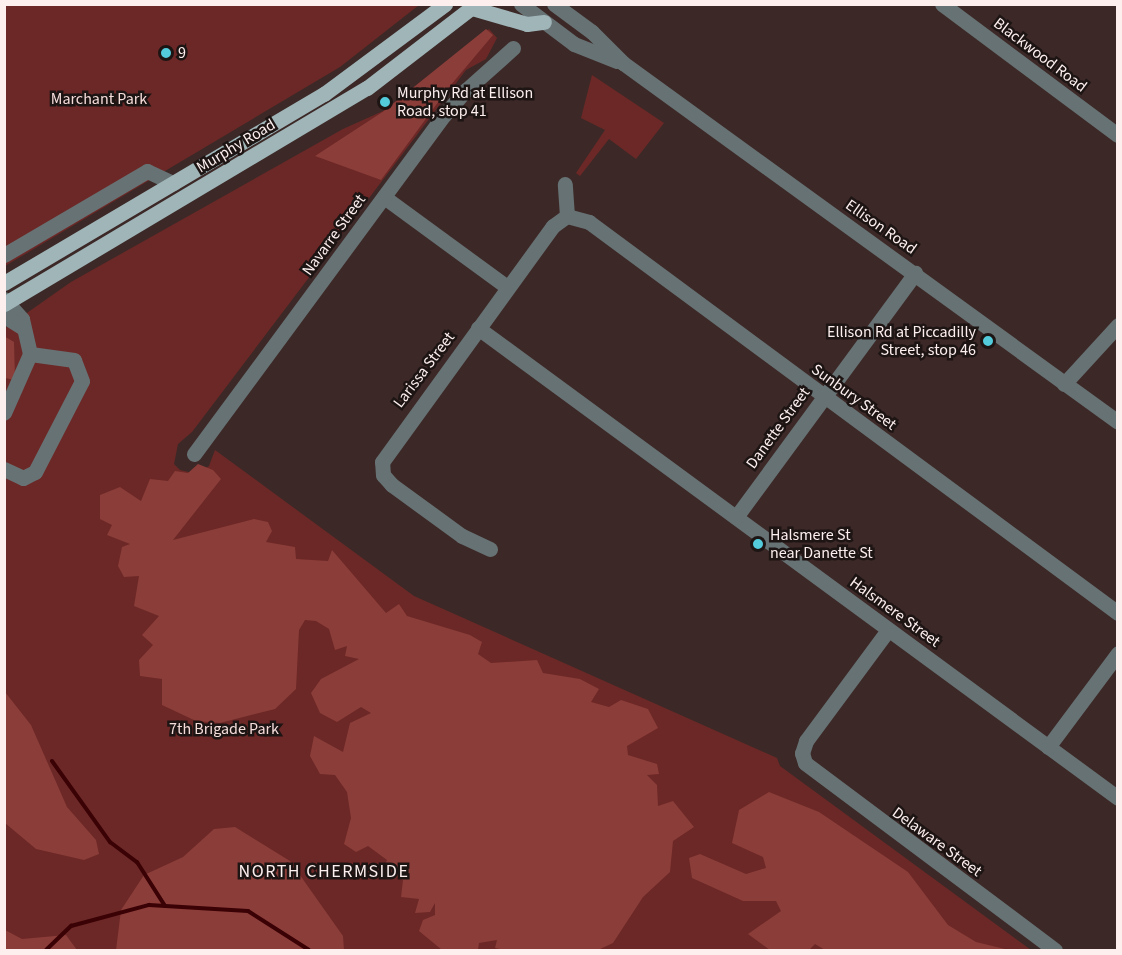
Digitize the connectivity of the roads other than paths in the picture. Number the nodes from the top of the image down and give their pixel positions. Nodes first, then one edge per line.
1 (521, 4) edge
2 (554, 4) edge
3 (942, 4) edge
4 (443, 5) edge
5 (474, 6) edge
6 (544, 22) junction
7 (513, 48) dead end
8 (623, 63) junction
9 (1118, 135) edge
10 (173, 183) junction
11 (565, 184) dead end
12 (384, 197) junction
13 (567, 216) junction
14 (4, 255) edge
15 (915, 273) junction
16 (4, 283) edge
17 (507, 287) junction
18 (6, 305) edge
19 (1118, 325) edge
20 (478, 328) junction
21 (30, 354) junction
22 (1064, 384) junction
23 (824, 396) junction
24 (4, 412) edge
25 (1118, 423) edge
26 (194, 454) dead end
27 (4, 469) edge
28 (736, 517) junction
29 (490, 549) dead end
30 (1118, 613) edge
31 (888, 630) junction
32 (1118, 653) edge
33 (1048, 747) junction
34 (1118, 798) edge
35 (1054, 951) edge

1 - 6 street, Ellison Road
2 - 8 street, Ellison Road
3 - 9 street, Blackwood Road
4 - 10 main road, Murphy Road
5 - 6 main road
5 - 18 main road, Murphy Road
6 - 8 street, Ellison Road
7 - 12 street, Navarre Street
8 - 15 street, Ellison Road
10 - 14 street
10 - 16 main road, Murphy Road
11 - 13 street
12 - 17 street
12 - 26 street, Navarre Street
13 - 17 street, Larissa Street
13 - 23 street, Sunbury Street
15 - 22 street, Ellison Road
15 - 23 street, Danette Street
17 - 20 street, Larissa Street
18 - 21 street
19 - 22 street
20 - 28 street, Halsmere Street
20 - 29 street, Larissa Street
21 - 24 street
21 - 27 street
22 - 25 street, Ellison Road
23 - 28 street, Danette Street
23 - 30 street, Sunbury Street
28 - 31 street, Halsmere Street
31 - 33 street, Halsmere Street
31 - 35 street, Delaware Street
32 - 33 street
33 - 34 street, Halsmere Street

